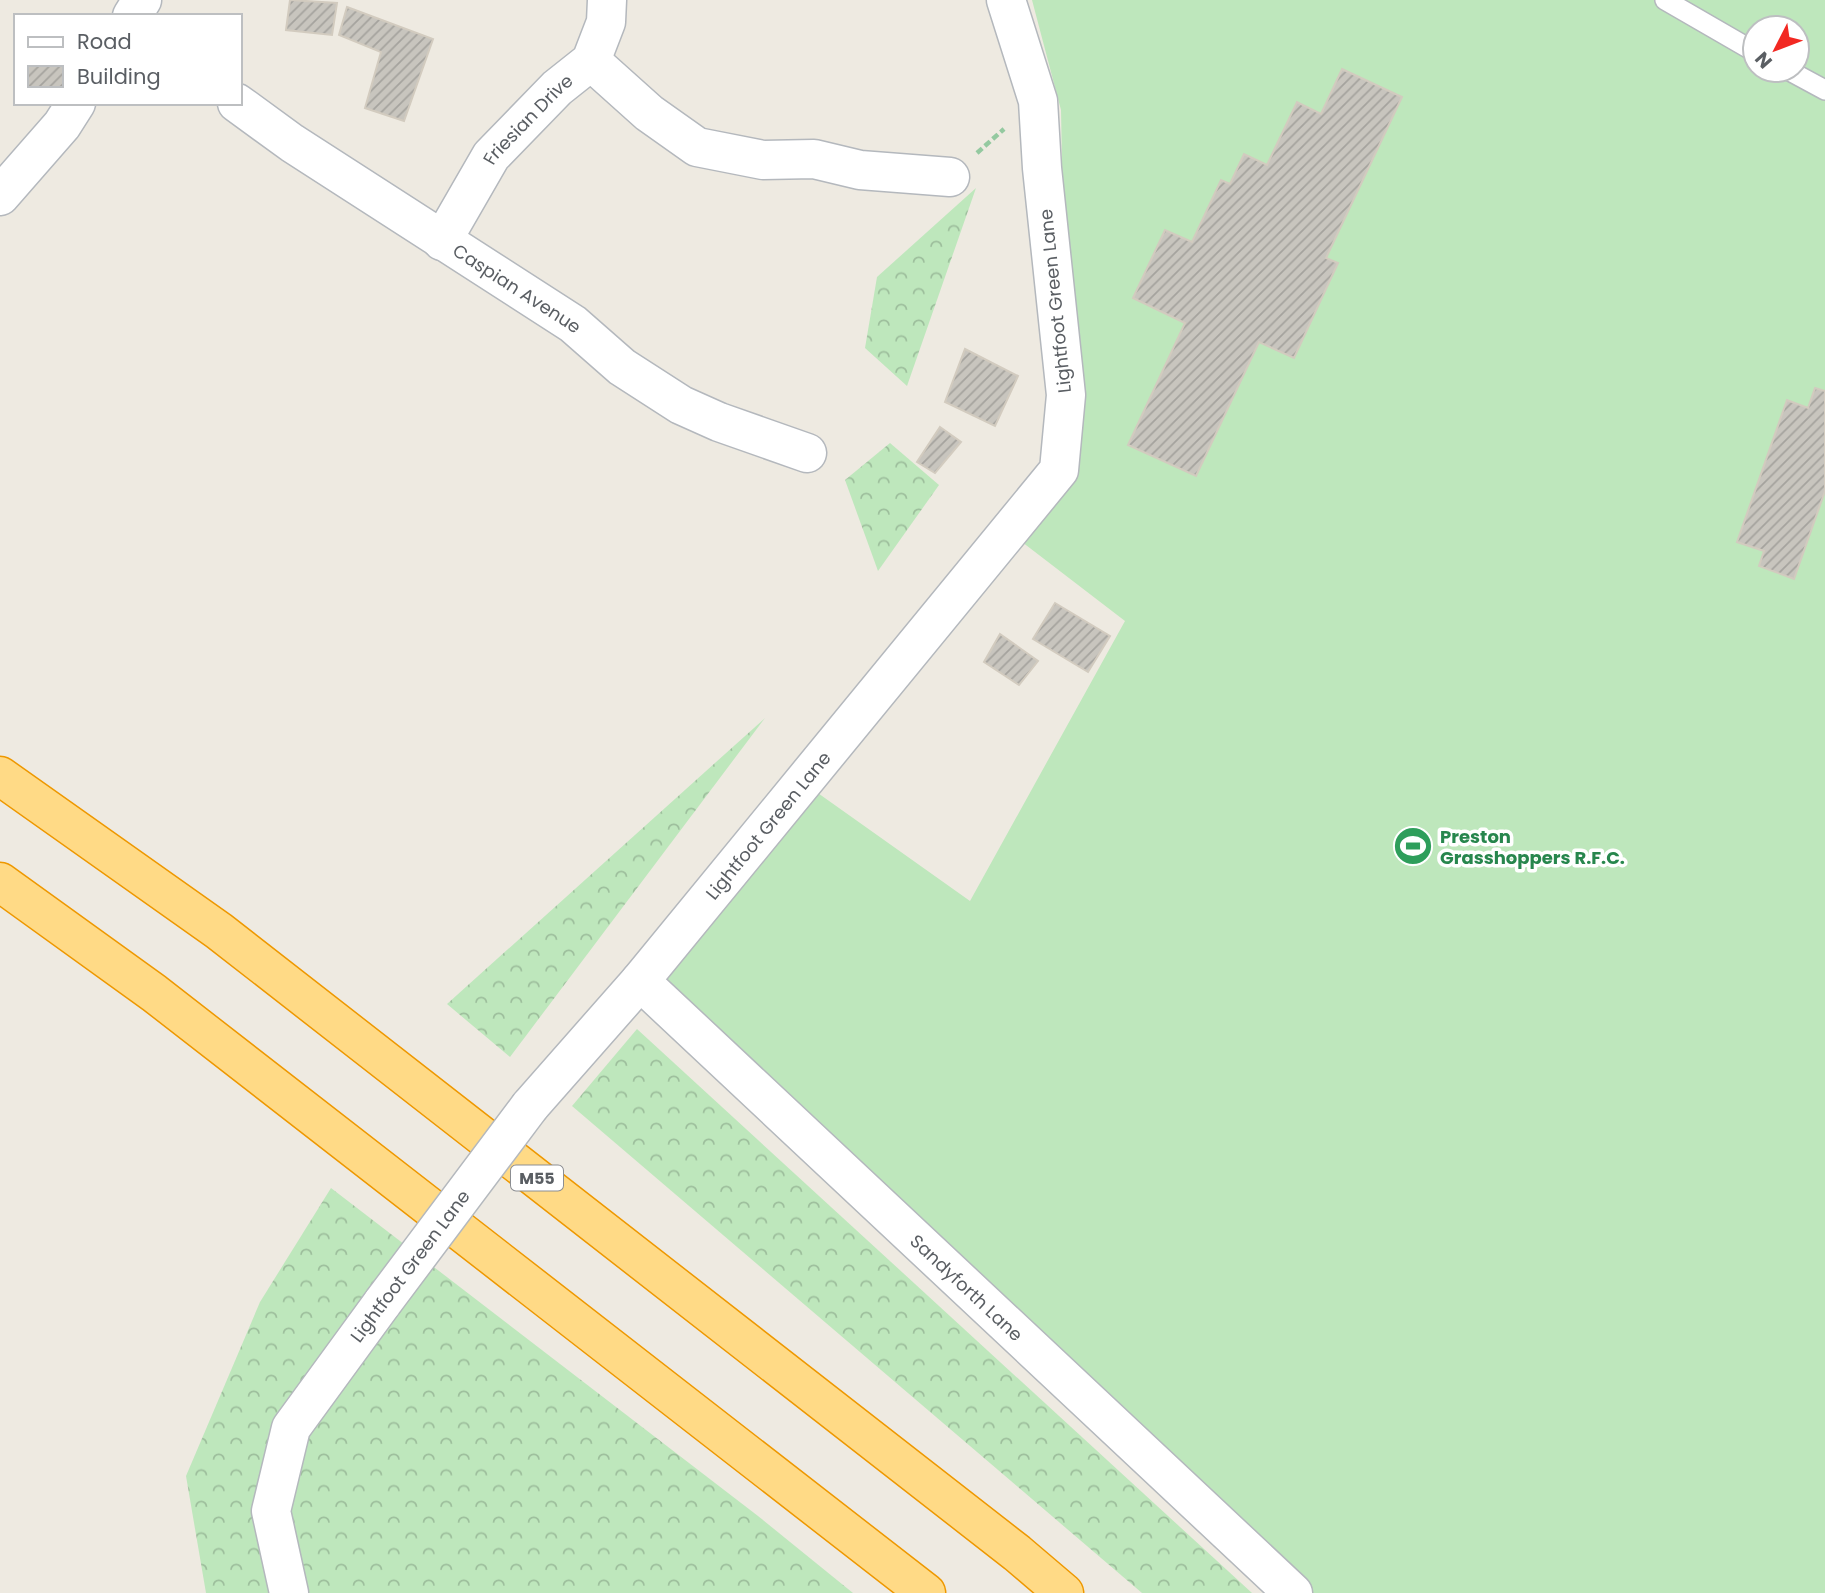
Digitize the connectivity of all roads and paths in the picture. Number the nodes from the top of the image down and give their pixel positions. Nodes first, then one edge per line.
1 (607, 0) edge
2 (1006, 0) edge
3 (1665, 0) edge
4 (1741, 44) edge
5 (591, 61) junction
6 (75, 105) edge
7 (240, 105) edge
8 (1006, 126) dead end
9 (950, 177) joint
10 (0, 196) edge
11 (442, 241) junction
12 (807, 453) dead end
13 (0, 776) edge
14 (0, 881) edge
15 (640, 981) junction
16 (289, 1593) edge
17 (926, 1593) edge
18 (1064, 1593) edge
19 (1293, 1593) edge

1 - 5 street, Friesian Drive
2 - 15 street, Lightfoot Green Lane
3 - 4 lane
5 - 9 street
5 - 11 street, Friesian Drive
6 - 10 street
7 - 11 street, Caspian Avenue
8 - 9 path
11 - 12 street, Caspian Avenue
13 - 18 highway, M55
14 - 17 highway
15 - 16 street, Lightfoot Green Lane, bridge
15 - 19 street, Sandyforth Lane

